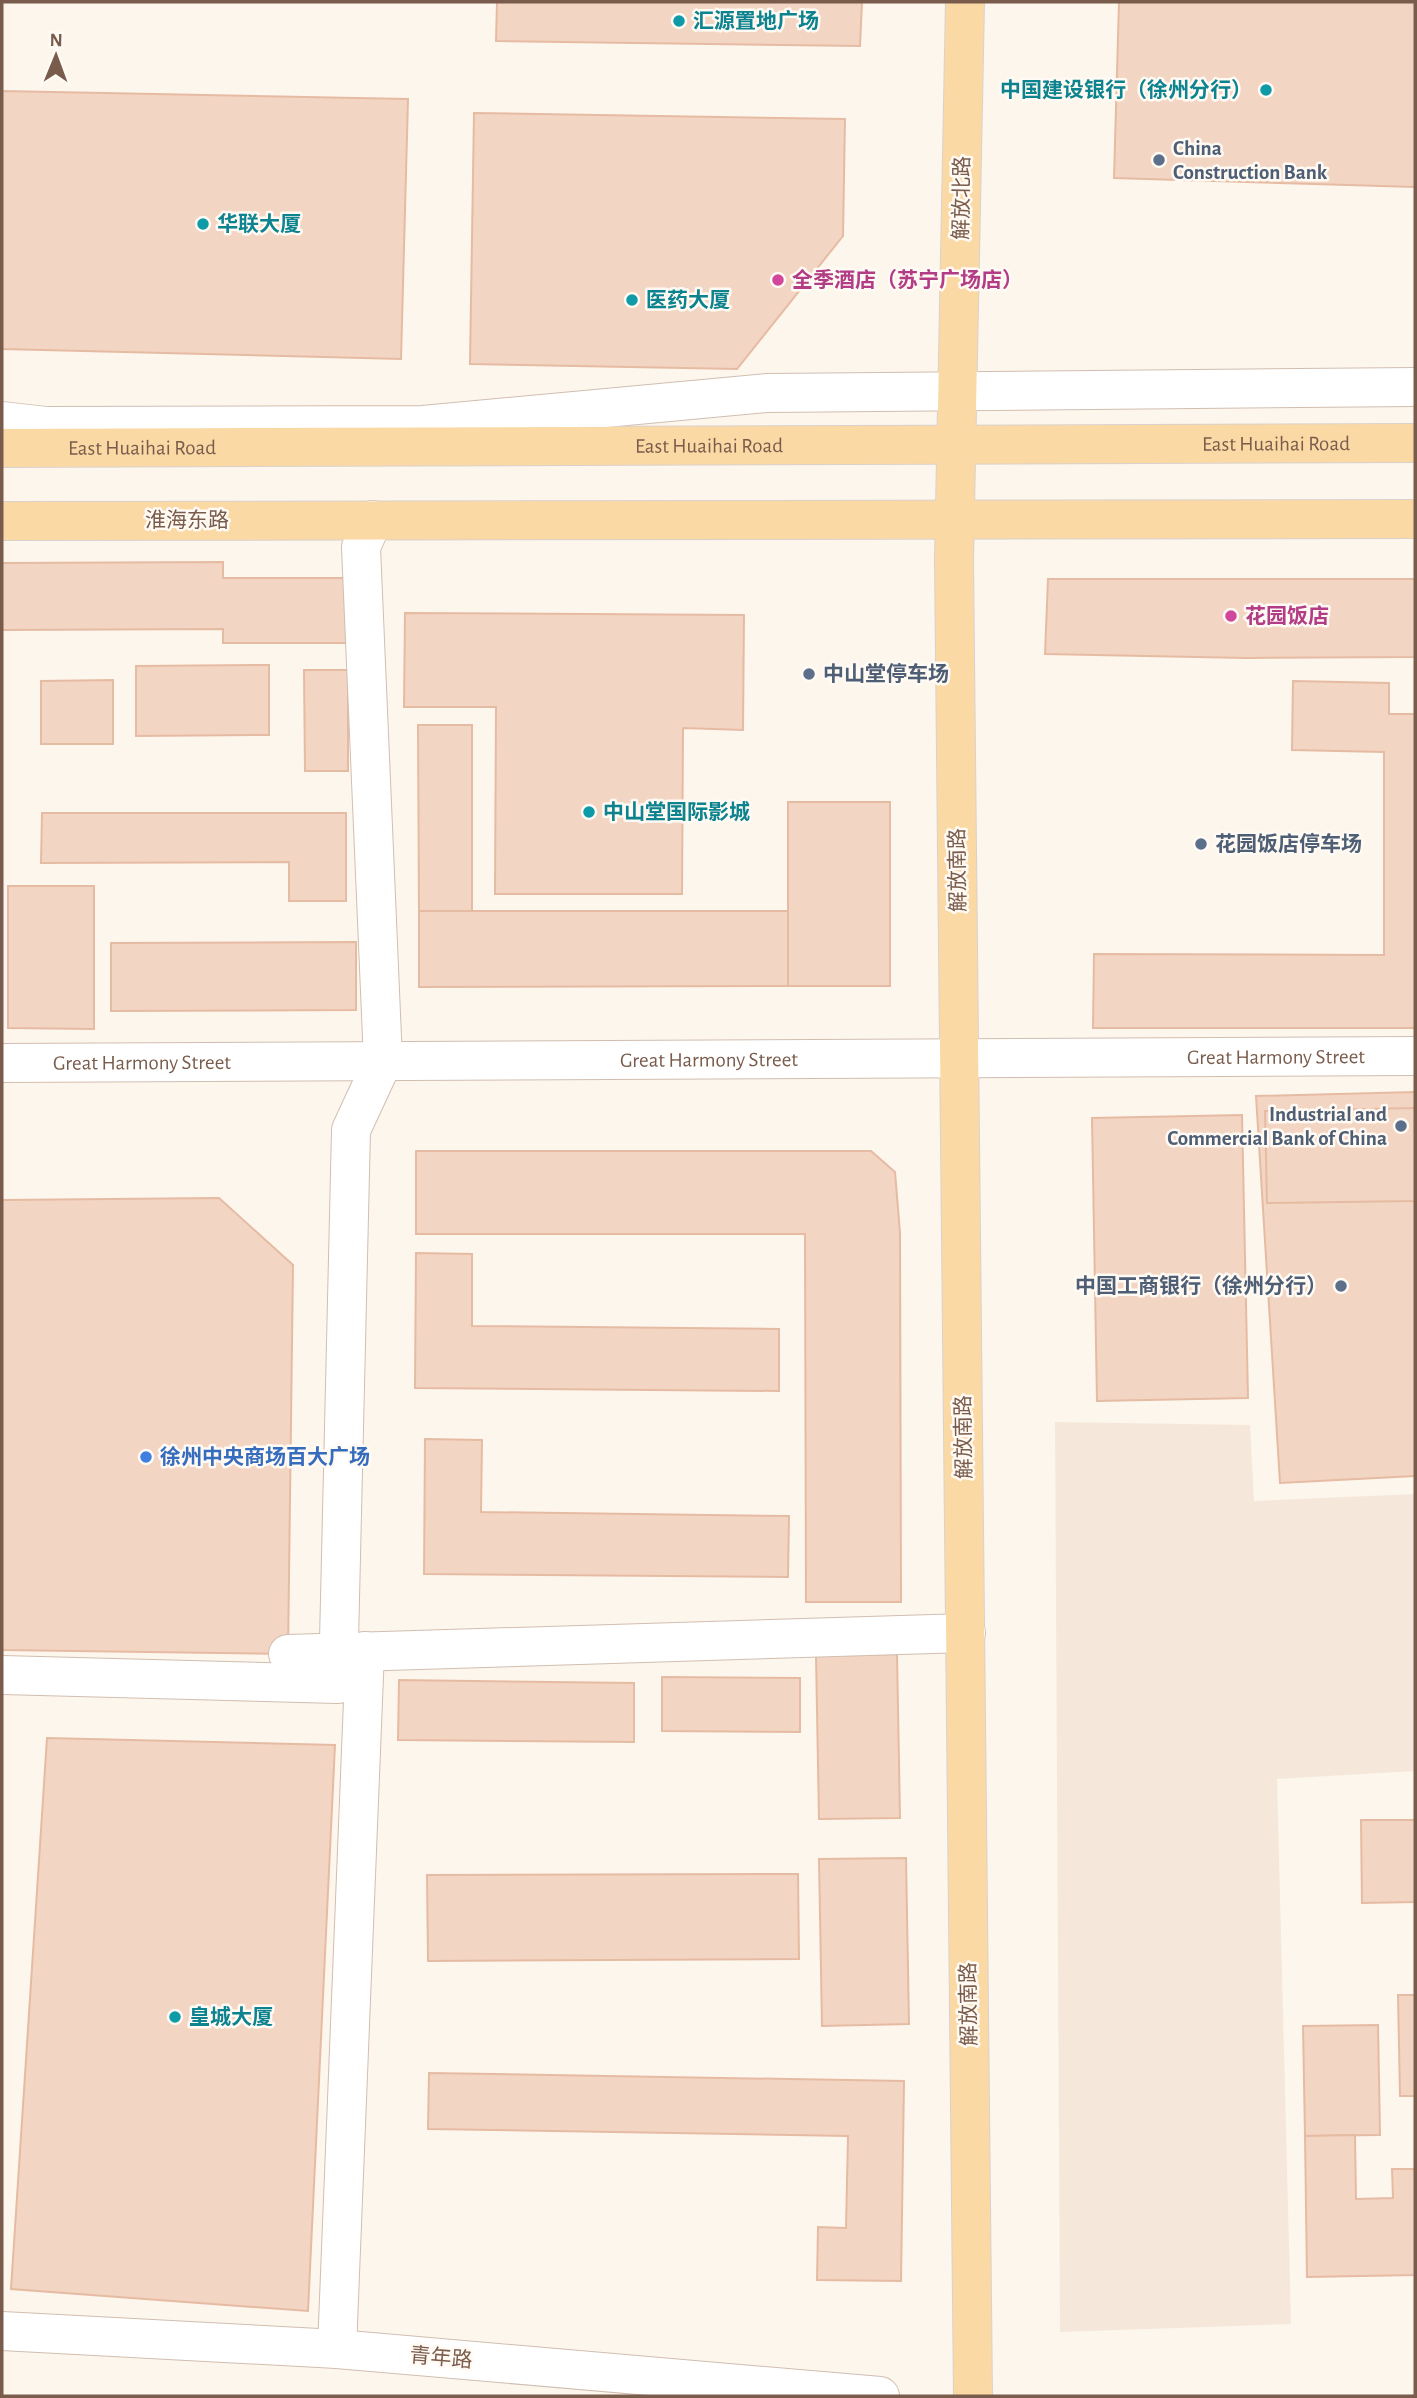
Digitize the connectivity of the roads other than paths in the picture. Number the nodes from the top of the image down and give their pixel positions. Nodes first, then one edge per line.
1 (965, 2) edge
2 (1415, 387) edge
3 (958, 391) junction
4 (2, 421) edge
5 (1415, 443) edge
6 (2, 448) edge
7 (957, 461) junction
8 (1415, 519) edge
9 (373, 520) junction
10 (954, 520) junction
11 (2, 521) edge
12 (1415, 1056) edge
13 (960, 1058) junction
14 (383, 1061) junction
15 (2, 1063) edge
16 (966, 1633) junction
17 (288, 1654) dead end
18 (347, 1662) junction
19 (2, 1675) edge
20 (2, 2331) edge
21 (337, 2349) junction
22 (880, 2396) edge
23 (973, 2396) edge

1 - 3 main road, 解放北路
2 - 3 street
3 - 4 street
3 - 7 main road, 解放北路
5 - 7 main road, East Huaihai Road
6 - 7 main road, East Huaihai Road
7 - 10 main road, 解放南路
8 - 10 main road
9 - 10 main road
9 - 11 main road, 淮海东路
9 - 14 street
10 - 13 main road, 解放南路
12 - 13 street, Great Harmony Street
13 - 14 street, Great Harmony Street
13 - 16 main road, 解放南路
14 - 15 street, Great Harmony Street
14 - 18 street
16 - 18 street
16 - 23 main road, 解放南路
17 - 18 street
18 - 19 street
18 - 21 street
20 - 21 street, 青年路
21 - 22 street, 青年路

